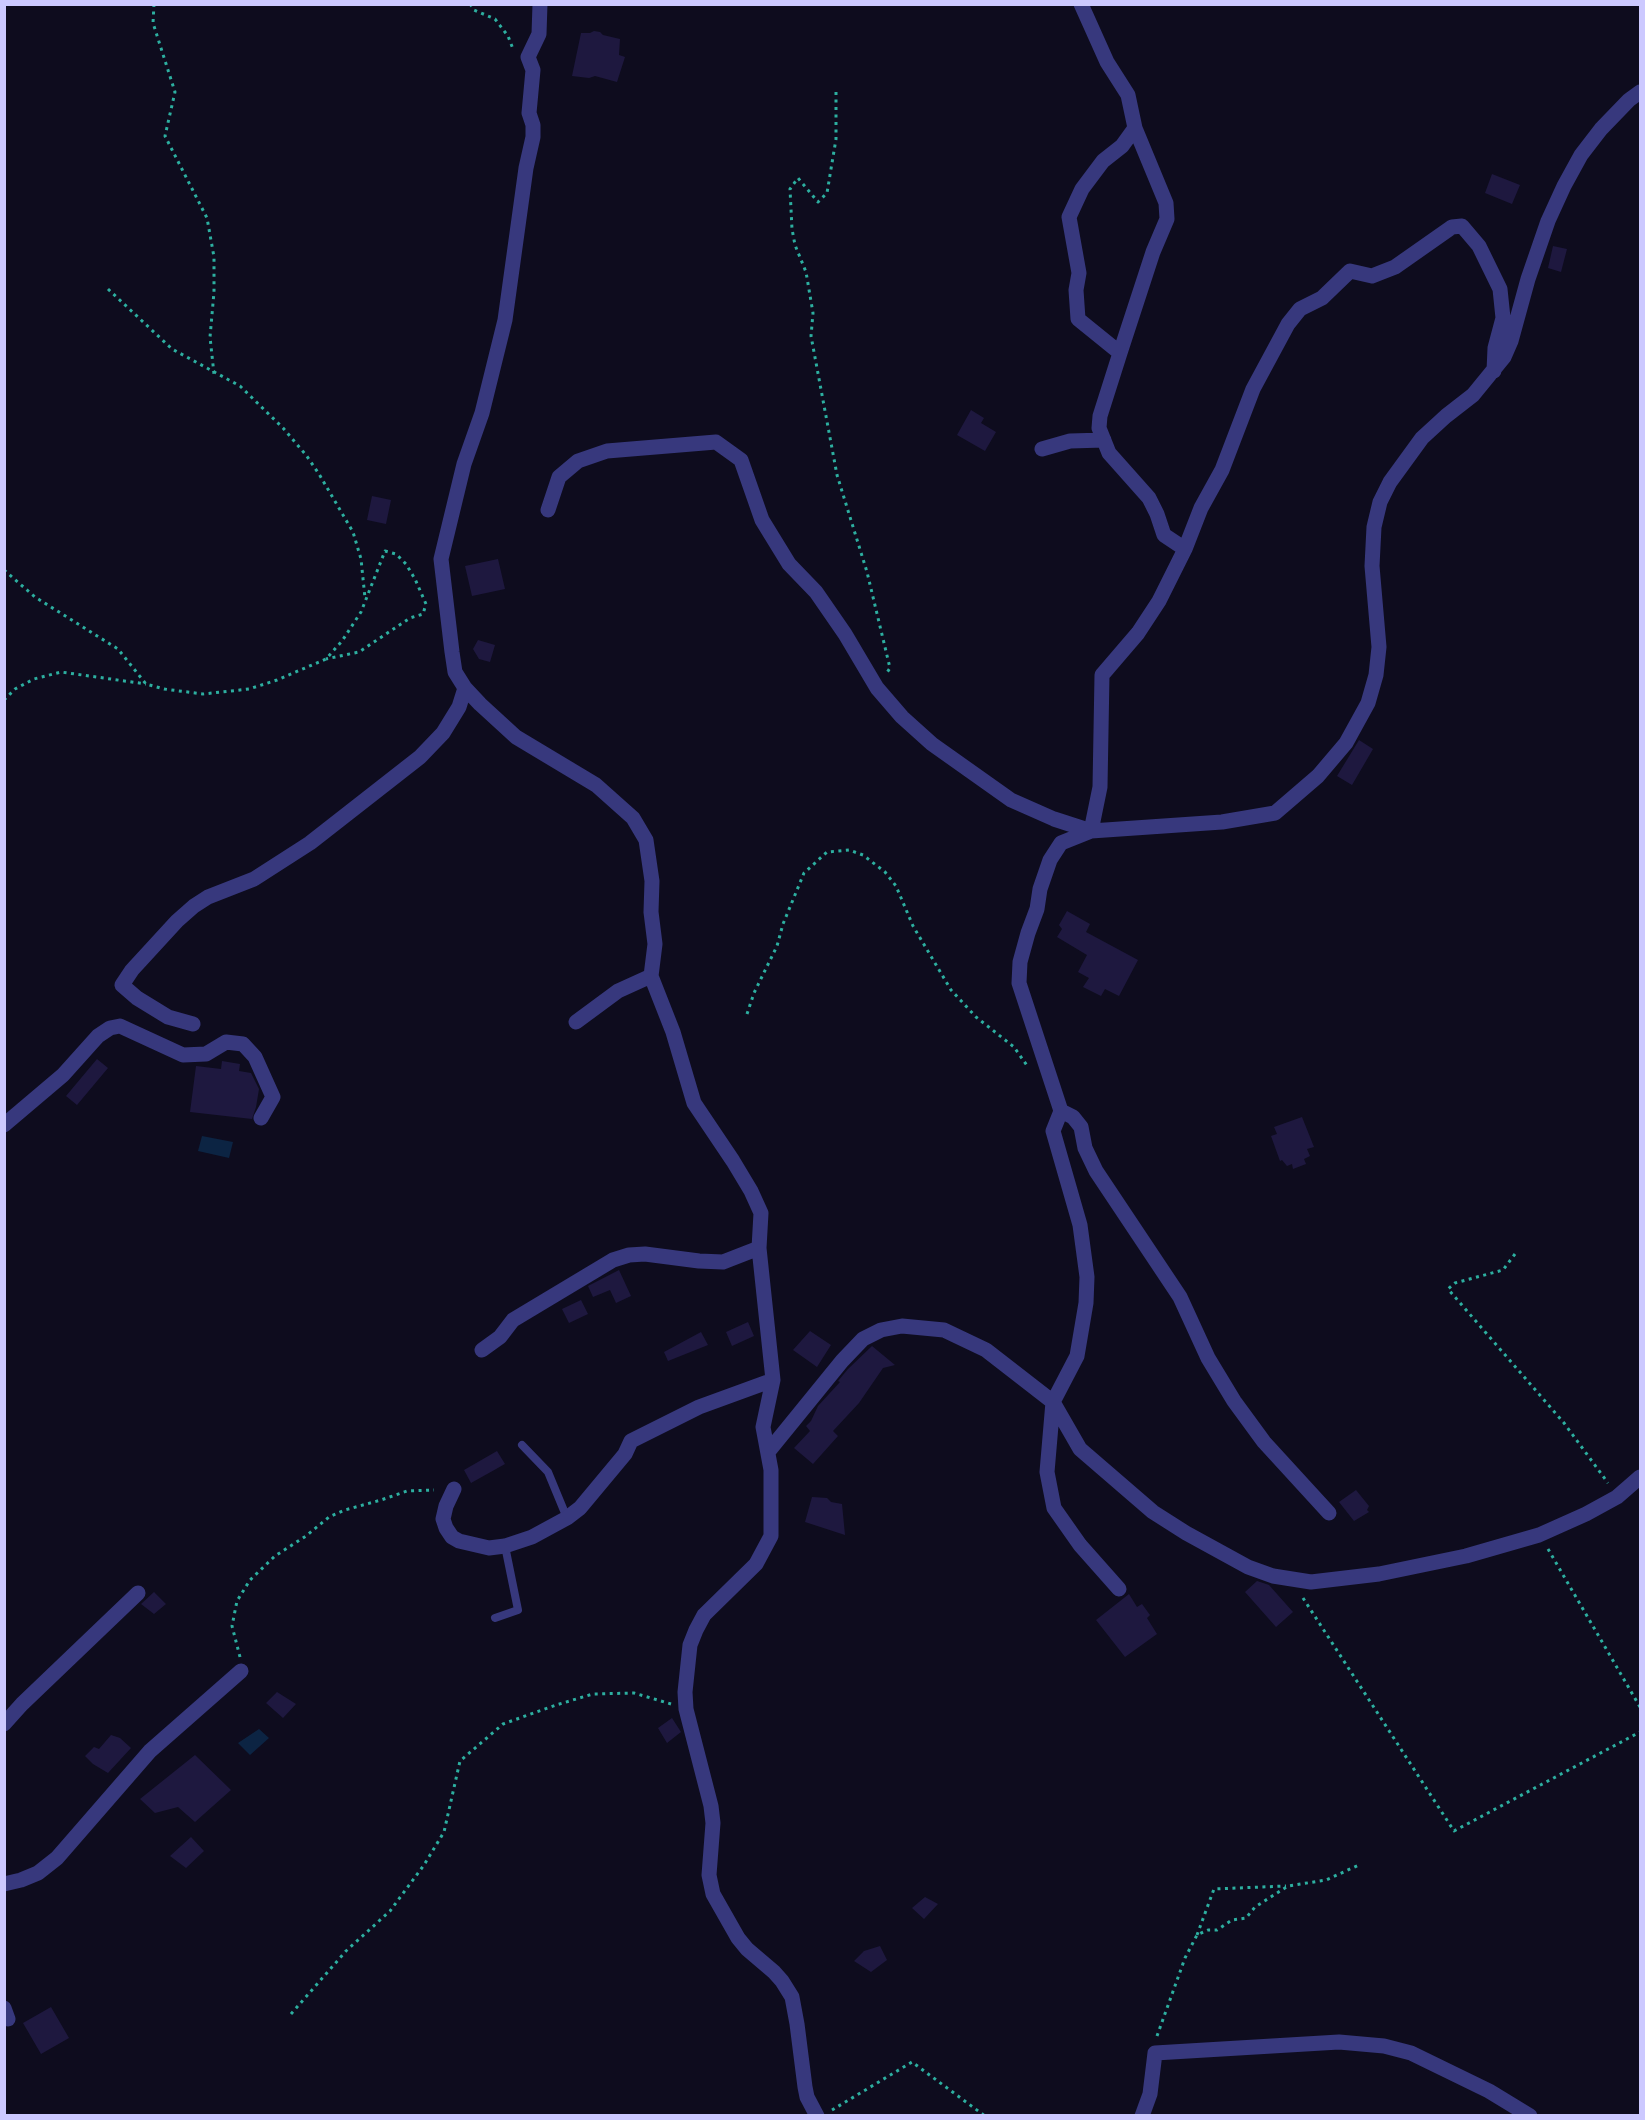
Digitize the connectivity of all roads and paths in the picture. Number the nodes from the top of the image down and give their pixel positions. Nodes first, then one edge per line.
1 (154, 4) edge
2 (470, 4) edge
3 (540, 4) edge
4 (1081, 4) edge
5 (528, 57) junction
6 (836, 92) dead end
7 (1641, 92) edge
8 (1135, 128) junction
9 (108, 289) dead end
10 (1120, 353) junction
11 (1494, 371) junction
12 (213, 374) junction
13 (1104, 440) junction
14 (1042, 449) dead end
15 (548, 510) dead end
16 (1185, 549) junction
17 (4, 570) edge
18 (365, 600) junction
19 (326, 659) junction
20 (146, 684) junction
21 (465, 688) junction
22 (877, 688) junction
23 (4, 700) edge
24 (1091, 831) junction
25 (651, 976) junction
26 (747, 1014) dead end
27 (576, 1023) dead end
28 (193, 1024) dead end
29 (1029, 1070) dead end
30 (1061, 1111) junction
31 (261, 1118) dead end
32 (4, 1125) edge
33 (759, 1248) junction
34 (1515, 1254) dead end
35 (482, 1350) dead end
36 (772, 1380) junction
37 (1053, 1402) junction
38 (522, 1445) dead end
39 (768, 1452) junction
40 (1641, 1477) edge
41 (454, 1490) joint
42 (1617, 1497) junction
43 (1329, 1513) dead end
44 (567, 1518) junction
45 (1539, 1535) junction
46 (505, 1546) junction
47 (1291, 1579) junction
48 (1119, 1589) dead end
49 (138, 1593) dead end
50 (495, 1618) dead end
51 (241, 1671) joint
52 (1641, 1707) edge
53 (686, 1709) junction
54 (4, 1724) edge
55 (1641, 1732) edge
56 (1359, 1865) dead end
57 (4, 1884) edge
58 (1288, 1886) junction
59 (1197, 1935) junction
60 (291, 2014) dead end
61 (1155, 2053) junction
62 (817, 2115) edge
63 (823, 2115) edge
64 (985, 2115) edge
65 (1142, 2115) edge
66 (1530, 2115) edge

1 - 12 path
2 - 5 path
3 - 5 street
4 - 8 street
5 - 21 street
6 - 22 path
7 - 11 street
8 - 10 street
8 - 10 street
9 - 12 path
10 - 13 street
11 - 16 street
11 - 24 street
12 - 18 path
13 - 14 street
13 - 16 street
15 - 22 street
16 - 24 street
17 - 20 path
18 - 19 path
18 - 19 path
19 - 20 path
20 - 23 path
21 - 25 street
21 - 28 street
22 - 24 street
24 - 30 street
25 - 27 street
25 - 33 street
26 - 29 path
30 - 37 street
30 - 43 street
31 - 32 street
33 - 35 street
33 - 36 street
34 - 42 path
36 - 39 street
36 - 44 street
37 - 39 street
37 - 47 street
37 - 48 street
38 - 44 lane
39 - 53 street
40 - 42 street
41 - 46 street
41 - 51 path
42 - 45 street
44 - 46 street
45 - 47 street
45 - 52 path
46 - 50 lane
47 - 55 path
49 - 54 street
51 - 57 street
53 - 60 path
53 - 62 street
56 - 58 path
58 - 59 path
58 - 59 path
59 - 61 path
61 - 65 street
61 - 66 street
63 - 64 path

